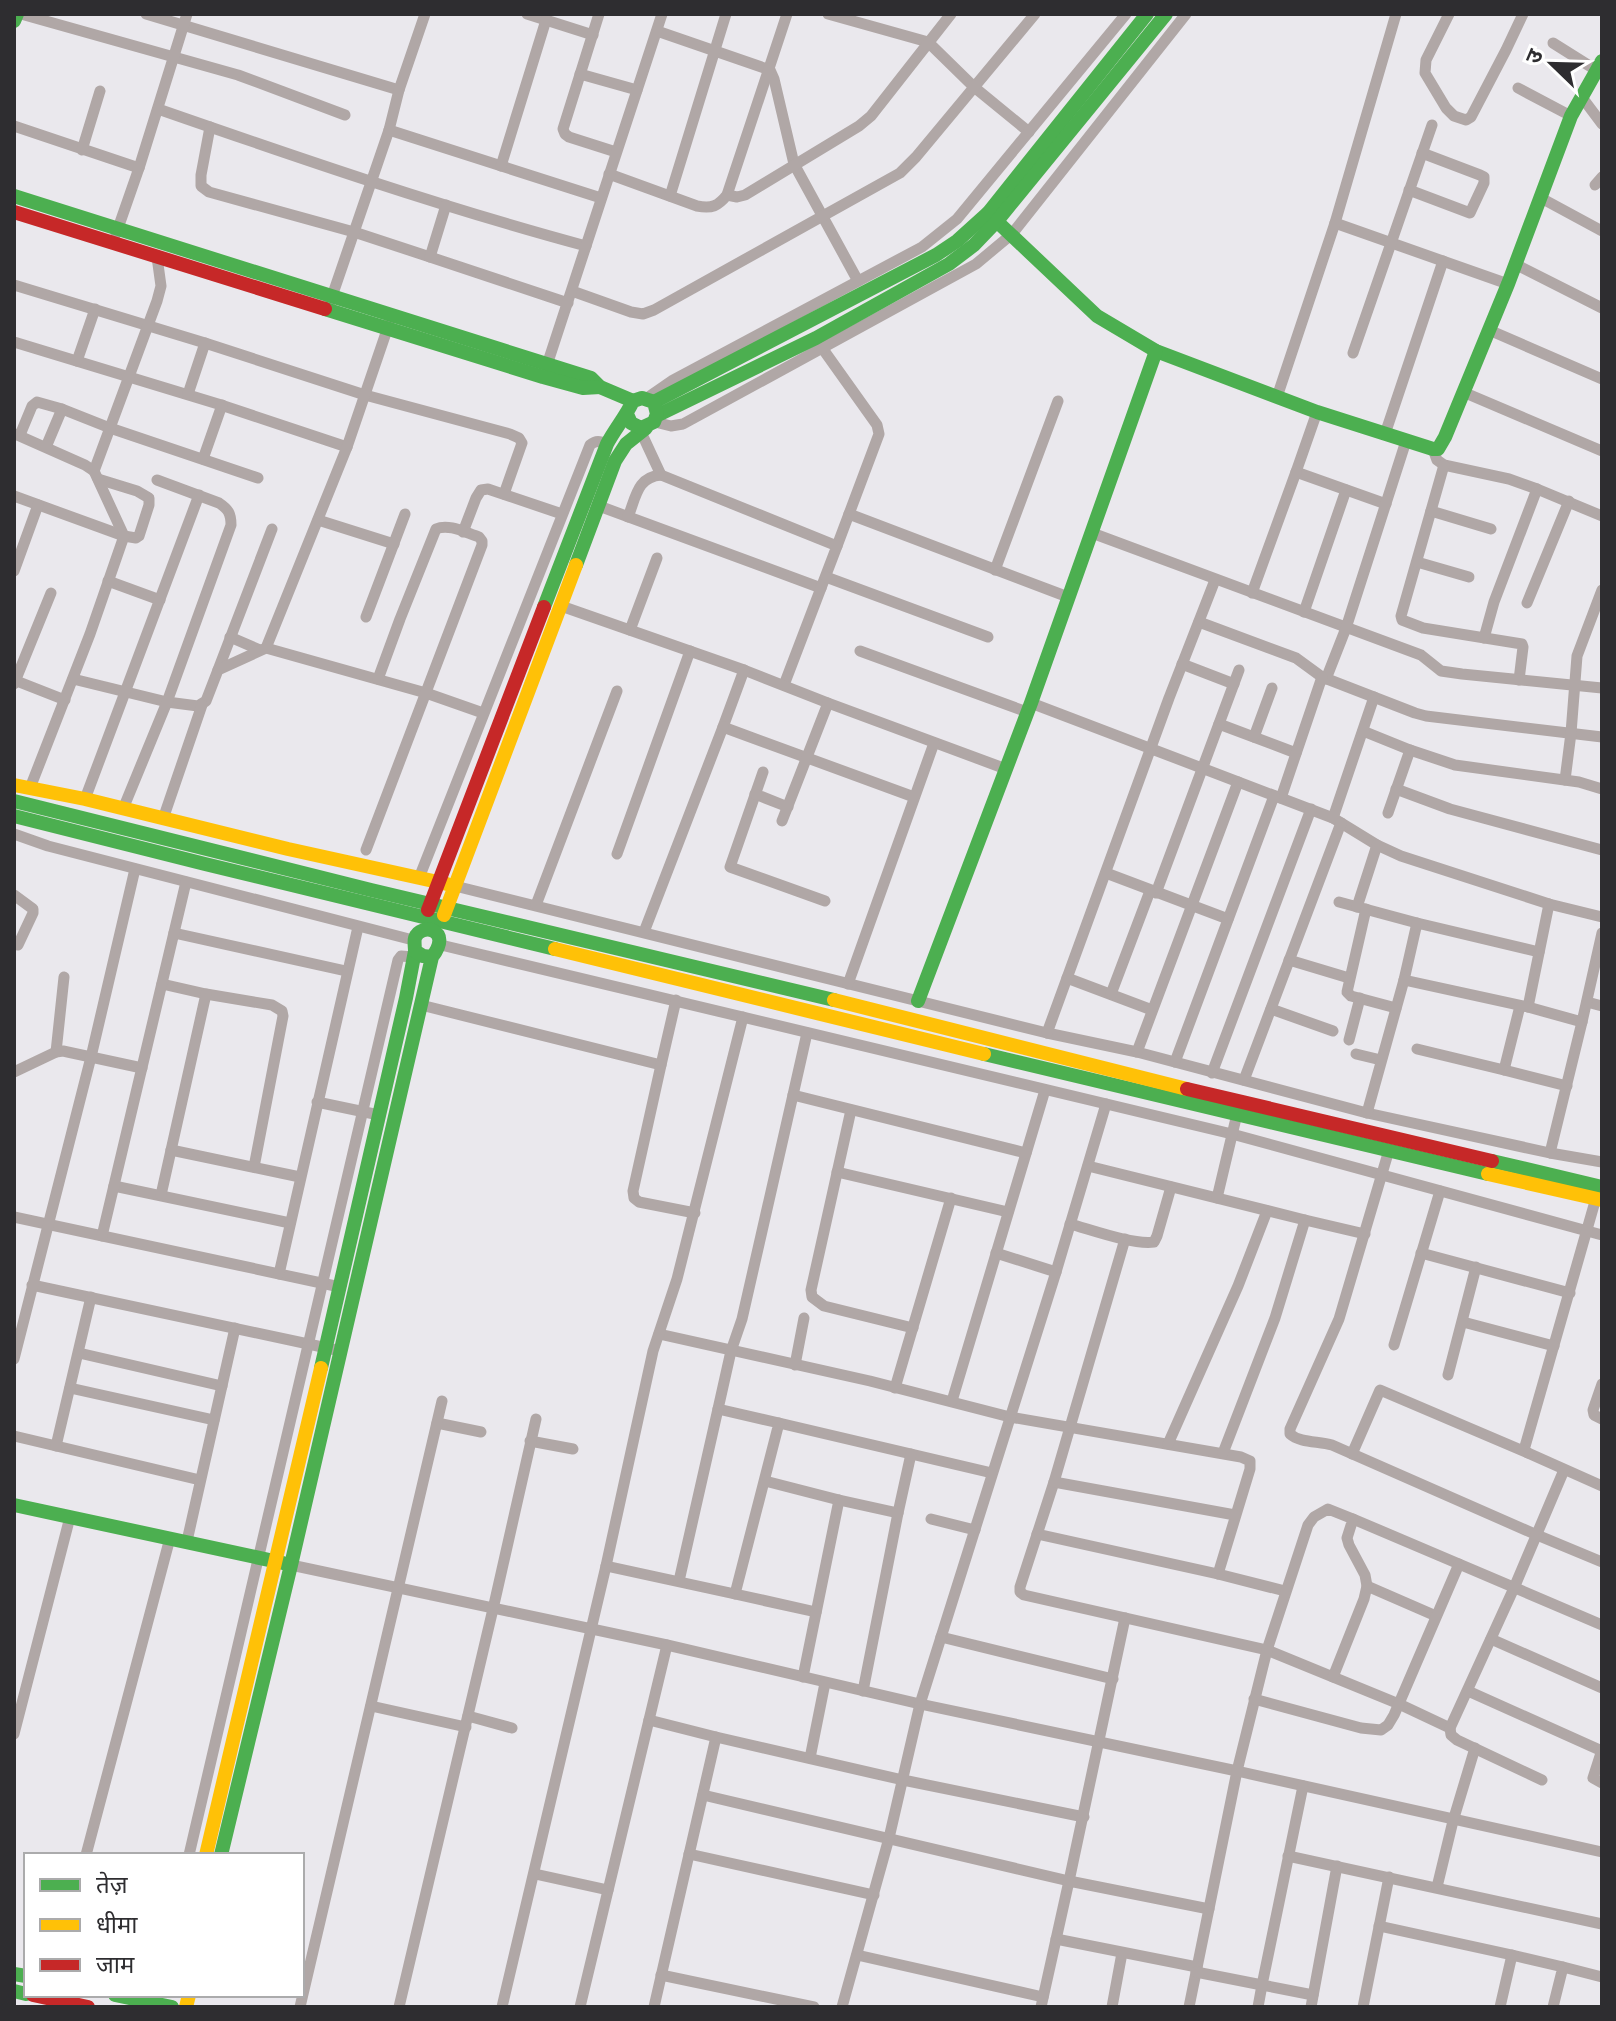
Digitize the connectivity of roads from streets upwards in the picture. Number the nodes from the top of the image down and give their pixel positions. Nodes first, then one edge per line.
1 (19, 14) edge
2 (146, 14) edge
3 (187, 14) edge
4 (425, 14) edge
5 (527, 14) edge
6 (599, 14) edge
7 (662, 14) edge
8 (726, 14) edge
9 (787, 14) edge
10 (828, 14) edge
11 (951, 14) edge
12 (1035, 14) edge
13 (1126, 14) edge
14 (1147, 14) edge
15 (1166, 14) edge
16 (1186, 14) edge
17 (1396, 14) edge
18 (1449, 14) edge
19 (1523, 14) edge
20 (546, 20) junction
21 (14, 21) edge
22 (183, 27) junction
23 (657, 31) junction
24 (593, 35) junction
25 (928, 42) junction
26 (1553, 43) dead end
27 (714, 50) junction
28 (174, 57) junction
29 (1599, 65) edge
30 (770, 70) junction
31 (580, 74) junction
32 (974, 87) junction
33 (1518, 88) dead end
34 (399, 90) junction
35 (637, 90) junction
36 (100, 91) dead end
37 (1581, 96) junction
38 (158, 109) junction
39 (345, 115) dead end
40 (1571, 116) junction
41 (1602, 124) edge
42 (1432, 125) dead end
43 (14, 126) edge
44 (210, 127) junction
45 (389, 130) junction
46 (1029, 132) junction
47 (82, 150) junction
48 (616, 152) junction
49 (1422, 153) junction
50 (1008, 158) junction
51 (794, 164) junction
52 (501, 166) junction
53 (139, 168) junction
54 (1022, 169) junction
55 (609, 174) junction
56 (372, 182) junction
57 (1409, 190) junction
58 (727, 195) junction
59 (14, 196) edge
60 (670, 196) junction
61 (601, 198) junction
62 (1541, 198) junction
63 (446, 205) junction
64 (14, 212) edge
65 (993, 217) junction
66 (822, 218) junction
67 (1335, 223) junction
68 (1602, 231) edge
69 (354, 232) junction
70 (1012, 234) junction
71 (116, 236) junction
72 (1390, 242) junction
73 (586, 246) junction
74 (157, 257) junction
75 (430, 257) junction
76 (1443, 261) junction
77 (1515, 264) junction
78 (858, 281) junction
79 (1508, 284) junction
80 (14, 285) edge
81 (570, 297) junction
82 (330, 304) junction
83 (1602, 308) edge
84 (95, 309) junction
85 (390, 323) junction
86 (149, 326) junction
87 (1489, 330) junction
88 (14, 342) edge
89 (205, 343) junction
90 (819, 344) junction
91 (1156, 351) junction
92 (1353, 353) dead end
93 (77, 361) junction
94 (545, 371) junction
95 (129, 378) junction
96 (1602, 379) edge
97 (605, 389) junction
98 (1463, 392) junction
99 (188, 394) junction
100 (365, 395) junction
101 (1277, 397) junction
102 (1058, 401) dead end
103 (222, 405) junction
104 (62, 409) junction
105 (1317, 412) junction
106 (642, 415) junction
107 (110, 428) junction
108 (17, 434) edge
109 (1385, 434) junction
110 (1406, 441) junction
111 (607, 444) junction
112 (46, 447) junction
113 (347, 447) junction
114 (1433, 449) junction
115 (1602, 451) edge
116 (203, 459) junction
117 (1444, 465) junction
118 (1296, 472) junction
119 (96, 475) junction
120 (661, 475) junction
121 (258, 478) dead end
122 (157, 480) dead end
123 (1537, 489) junction
124 (1346, 490) junction
125 (504, 494) junction
126 (199, 495) junction
127 (14, 496) edge
128 (1569, 501) junction
129 (1386, 504) junction
130 (38, 505) junction
131 (599, 506) junction
132 (1431, 511) junction
133 (405, 514) dead end
134 (562, 514) junction
135 (849, 514) junction
136 (1602, 516) edge
137 (628, 517) junction
138 (318, 520) junction
139 (272, 529) dead end
140 (1491, 529) dead end
141 (463, 532) junction
142 (1092, 533) junction
143 (124, 536) junction
144 (394, 544) junction
145 (837, 546) junction
146 (657, 558) dead end
147 (1417, 562) junction
148 (995, 570) junction
149 (14, 571) edge
150 (1469, 577) dead end
151 (1215, 580) junction
152 (108, 581) junction
153 (824, 582) junction
154 (1602, 590) edge
155 (51, 593) dead end
156 (1252, 593) junction
157 (1068, 597) junction
158 (160, 600) junction
159 (1527, 603) dead end
160 (561, 606) junction
161 (1304, 612) junction
162 (366, 617) dead end
163 (1596, 619) edge
164 (1199, 622) junction
165 (1346, 628) junction
166 (630, 630) junction
167 (230, 637) junction
168 (988, 637) dead end
169 (1484, 638) junction
170 (263, 649) junction
171 (690, 651) junction
172 (860, 651) dead end
173 (1182, 664) junction
174 (218, 670) junction
175 (744, 670) junction
176 (1239, 670) dead end
177 (1324, 678) junction
178 (73, 679) junction
179 (378, 679) junction
180 (1519, 680) junction
181 (15, 682) edge
182 (1234, 684) junction
183 (784, 685) junction
184 (1575, 685) junction
185 (1272, 688) dead end
186 (1602, 688) edge
187 (617, 691) dead end
188 (125, 692) junction
189 (426, 693) junction
190 (1374, 697) junction
191 (65, 700) junction
192 (167, 702) junction
193 (828, 703) junction
194 (202, 705) junction
195 (1029, 707) junction
196 (483, 713) junction
197 (1219, 724) junction
198 (723, 727) junction
199 (1363, 731) junction
200 (1571, 733) junction
201 (1254, 737) junction
202 (1602, 737) edge
203 (934, 743) junction
204 (1151, 748) junction
205 (1410, 750) junction
206 (1296, 753) junction
207 (807, 757) junction
208 (1203, 767) junction
209 (1006, 769) junction
210 (763, 772) dead end
211 (1565, 780) junction
212 (1238, 782) junction
213 (18, 786) edge
214 (1396, 789) junction
215 (1602, 789) edge
216 (755, 794) junction
217 (914, 797) junction
218 (1278, 797) junction
219 (85, 799) junction
220 (14, 801) edge
221 (788, 807) junction
222 (123, 809) junction
223 (1311, 809) junction
224 (1388, 813) dead end
225 (14, 816) edge
226 (163, 819) junction
227 (1337, 820) junction
228 (782, 821) dead end
229 (14, 834) edge
230 (142, 840) junction
231 (1377, 845) junction
232 (366, 850) dead end
233 (1602, 850) edge
234 (617, 854) dead end
235 (135, 869) junction
236 (1106, 873) junction
237 (419, 878) junction
238 (186, 882) junction
239 (438, 882) junction
240 (455, 886) junction
241 (1153, 892) junction
242 (14, 895) edge
243 (825, 901) dead end
244 (1339, 902) dead end
245 (1549, 904) junction
246 (536, 905) junction
247 (1191, 905) junction
248 (1361, 908) junction
249 (1602, 917) edge
250 (1228, 919) junction
251 (1417, 923) junction
252 (358, 927) junction
253 (440, 932) junction
254 (644, 932) junction
255 (174, 933) junction
256 (420, 933) junction
257 (1602, 933) edge
258 (18, 945) dead end
259 (1539, 952) junction
260 (1289, 960) junction
261 (346, 971) junction
262 (64, 977) dead end
263 (1067, 978) junction
264 (1349, 978) junction
265 (1404, 980) junction
266 (162, 984) junction
267 (848, 984) junction
268 (206, 994) junction
269 (1111, 994) junction
270 (1360, 998) junction
271 (676, 1000) junction
272 (918, 1001) junction
273 (1587, 1002) junction
274 (421, 1005) junction
275 (1524, 1006) junction
276 (1602, 1006) edge
277 (1396, 1008) junction
278 (1271, 1009) junction
279 (1152, 1010) junction
280 (743, 1017) junction
281 (914, 1020) junction
282 (1582, 1022) junction
283 (1333, 1031) dead end
284 (807, 1033) junction
285 (1047, 1033) junction
286 (911, 1036) junction
287 (1349, 1040) dead end
288 (1417, 1049) dead end
289 (56, 1052) junction
290 (1137, 1052) junction
291 (1356, 1054) dead end
292 (91, 1057) junction
293 (1381, 1060) junction
294 (1171, 1061) junction
295 (661, 1065) junction
296 (142, 1068) junction
297 (1504, 1070) junction
298 (14, 1072) edge
299 (1212, 1073) junction
300 (1244, 1080) junction
301 (1160, 1082) junction
302 (1142, 1085) junction
303 (1567, 1086) junction
304 (1045, 1090) junction
305 (793, 1095) junction
306 (317, 1102) junction
307 (1106, 1104) junction
308 (851, 1110) junction
309 (362, 1111) junction
310 (1257, 1112) junction
311 (1367, 1113) junction
312 (1237, 1114) junction
313 (379, 1115) junction
314 (1232, 1134) junction
315 (171, 1150) junction
316 (1389, 1150) junction
317 (1026, 1153) junction
318 (1554, 1154) junction
319 (1452, 1158) junction
320 (1602, 1162) edge
321 (1088, 1166) junction
322 (254, 1167) junction
323 (837, 1172) junction
324 (1383, 1175) junction
325 (1554, 1175) junction
326 (300, 1177) junction
327 (114, 1186) junction
328 (1171, 1187) junction
329 (1440, 1191) junction
330 (1600, 1193) edge
331 (161, 1195) junction
332 (951, 1198) junction
333 (1217, 1198) junction
334 (1267, 1211) junction
335 (1008, 1212) junction
336 (695, 1213) junction
337 (14, 1217) edge
338 (1305, 1220) junction
339 (290, 1223) junction
340 (1070, 1224) junction
341 (47, 1225) junction
342 (1587, 1230) junction
343 (1365, 1234) junction
344 (1602, 1235) edge
345 (102, 1236) junction
346 (1125, 1239) junction
347 (996, 1253) junction
348 (1421, 1253) junction
349 (1476, 1267) junction
350 (1056, 1272) junction
351 (279, 1274) junction
352 (324, 1284) junction
353 (32, 1285) junction
354 (340, 1287) junction
355 (1570, 1293) junction
356 (91, 1297) junction
357 (804, 1318) dead end
358 (1463, 1322) junction
359 (235, 1328) junction
360 (913, 1328) junction
361 (659, 1334) junction
362 (309, 1344) junction
363 (1394, 1345) dead end
364 (1554, 1346) junction
365 (333, 1349) junction
366 (731, 1351) junction
367 (79, 1353) junction
368 (14, 1359) edge
369 (795, 1365) junction
370 (1448, 1375) dead end
371 (1602, 1384) edge
372 (222, 1386) junction
373 (70, 1388) junction
374 (895, 1388) junction
375 (442, 1401) dead end
376 (952, 1401) junction
377 (718, 1409) junction
378 (1010, 1417) junction
379 (536, 1419) dead end
380 (1602, 1419) edge
381 (214, 1420) junction
382 (437, 1423) junction
383 (779, 1423) junction
384 (1071, 1427) junction
385 (481, 1432) dead end
386 (14, 1436) edge
387 (530, 1441) junction
388 (1168, 1444) junction
389 (56, 1446) junction
390 (573, 1449) dead end
391 (1223, 1453) junction
392 (1528, 1453) junction
393 (911, 1454) junction
394 (1352, 1454) junction
395 (1564, 1470) junction
396 (992, 1473) junction
397 (200, 1480) junction
398 (765, 1481) junction
399 (1054, 1482) junction
400 (1602, 1486) edge
401 (839, 1500) junction
402 (14, 1505) edge
403 (898, 1513) junction
404 (1235, 1515) junction
405 (70, 1517) junction
406 (931, 1519) dead end
407 (1353, 1519) junction
408 (975, 1530) junction
409 (1037, 1534) junction
410 (1537, 1535) junction
411 (170, 1538) junction
412 (187, 1541) junction
413 (259, 1557) junction
414 (1602, 1562) edge
415 (284, 1563) junction
416 (1459, 1564) junction
417 (606, 1566) junction
418 (1218, 1574) junction
419 (679, 1581) junction
420 (1367, 1586) junction
421 (398, 1588) junction
422 (1514, 1588) junction
423 (1285, 1591) junction
424 (735, 1594) junction
425 (493, 1609) junction
426 (816, 1612) junction
427 (1436, 1616) junction
428 (1125, 1618) junction
429 (1602, 1625) edge
430 (591, 1630) junction
431 (941, 1637) junction
432 (1491, 1639) junction
433 (667, 1645) junction
434 (1267, 1650) junction
435 (803, 1677) junction
436 (1333, 1677) junction
437 (1113, 1679) junction
438 (825, 1683) junction
439 (1602, 1688) edge
440 (863, 1691) junction
441 (1468, 1691) junction
442 (1254, 1699) junction
443 (920, 1704) junction
444 (1399, 1704) junction
445 (371, 1706) junction
446 (649, 1720) junction
447 (467, 1722) junction
448 (512, 1728) dead end
449 (1450, 1728) junction
450 (14, 1734) edge
451 (716, 1737) junction
452 (1099, 1743) junction
453 (1475, 1748) junction
454 (1602, 1750) edge
455 (810, 1758) junction
456 (1237, 1771) junction
457 (903, 1780) junction
458 (1542, 1780) dead end
459 (1602, 1783) edge
460 (1303, 1786) junction
461 (703, 1795) junction
462 (1084, 1817) junction
463 (1453, 1821) junction
464 (889, 1838) junction
465 (1602, 1852) edge
466 (87, 1853) edge
467 (189, 1853) edge
468 (207, 1853) edge
469 (221, 1853) edge
470 (689, 1854) junction
471 (1288, 1856) junction
472 (1337, 1866) junction
473 (535, 1874) junction
474 (1389, 1877) junction
475 (1069, 1881) junction
476 (1437, 1887) junction
477 (608, 1890) junction
478 (874, 1895) junction
479 (1209, 1909) junction
480 (1602, 1924) edge
481 (1379, 1926) junction
482 (1056, 1939) junction
483 (1122, 1953) junction
484 (857, 1955) junction
485 (1512, 1955) junction
486 (1563, 1967) junction
487 (1196, 1969) junction
488 (661, 1975) junction
489 (1602, 1977) edge
490 (1262, 1985) junction
491 (304, 1990) edge
492 (42, 1997) edge
493 (126, 1997) edge
494 (1312, 2001) edge
495 (1042, 2002) edge
496 (163, 2004) edge
497 (88, 2007) edge
498 (399, 2007) edge
499 (502, 2007) edge
500 (580, 2007) edge
501 (654, 2007) edge
502 (814, 2007) edge
503 (842, 2007) edge
504 (1112, 2007) edge
505 (1189, 2007) edge
506 (1258, 2007) edge
507 (1363, 2007) edge
508 (1500, 2007) edge
509 (1553, 2007) edge

1 - 21 street
1 - 28 street
2 - 22 street
3 - 22 street
4 - 34 street
5 - 20 street
6 - 24 street
7 - 23 street
8 - 27 street
9 - 30 street
10 - 25 street
11 - 25 street
12 - 32 street
13 - 46 street
14 - 54 street
15 - 65 street
16 - 70 street
17 - 67 street
18 - 19 street
20 - 24 street
20 - 52 street
22 - 28 street
22 - 34 street
23 - 27 street
23 - 35 street
24 - 31 street
25 - 32 street
25 - 51 street
26 - 29 street
27 - 30 street
27 - 60 street
28 - 38 street
28 - 39 street
29 - 37 street
30 - 51 street
30 - 58 street
31 - 35 street
31 - 48 street
32 - 46 street
32 - 66 street
33 - 40 street
34 - 45 street
35 - 48 street
36 - 47 street
37 - 40 street
37 - 41 street
38 - 44 street
38 - 53 street
40 - 62 street
42 - 49 street
43 - 47 street
44 - 56 street
44 - 69 street
45 - 52 street
45 - 56 street
46 - 50 street
47 - 53 street
48 - 55 street
49 - 57 street
49 - 57 street
50 - 54 street
50 - 78 street
51 - 58 street
51 - 66 street
52 - 61 street
53 - 71 street
54 - 65 street
55 - 60 street
55 - 61 street
56 - 63 street
56 - 69 street
57 - 72 street
58 - 60 street
59 - 71 street
61 - 73 street
62 - 68 street
62 - 77 street
63 - 73 street
63 - 75 street
64 - 71 street
65 - 70 street
65 - 90 street
65 - 106 street
66 - 78 street
66 - 81 street
67 - 72 street
67 - 101 street
69 - 75 street
69 - 82 street
70 - 90 street
70 - 91 street
71 - 74 street
71 - 82 street
72 - 76 street
72 - 92 street
73 - 81 street
74 - 82 street
74 - 86 street
75 - 81 street
76 - 79 street
76 - 109 street
77 - 79 street
77 - 83 street
78 - 106 street
79 - 87 street
80 - 84 street
81 - 94 street
82 - 85 street
84 - 86 street
84 - 93 street
85 - 94 street
85 - 100 street
86 - 89 street
86 - 95 street
87 - 96 street
87 - 98 street
88 - 93 street
89 - 99 street
89 - 100 street
90 - 106 street
90 - 135 street
91 - 101 street
91 - 142 street
93 - 95 street
94 - 97 street
95 - 99 street
95 - 107 street
97 - 106 street
97 - 106 street
98 - 114 street
98 - 115 street
99 - 103 street
100 - 113 street
100 - 125 street
101 - 105 street
102 - 148 street
103 - 113 street
103 - 116 street
104 - 107 street
104 - 108 street
104 - 112 street
105 - 109 street
105 - 118 street
106 - 111 street
106 - 120 street
106 - 131 street
107 - 116 street
107 - 119 street
108 - 112 street
109 - 110 street
110 - 114 street
110 - 129 street
111 - 134 street
111 - 239 street
112 - 119 street
113 - 138 street
114 - 117 street
116 - 121 street
117 - 123 street
117 - 132 street
118 - 124 street
118 - 156 street
119 - 143 street
119 - 143 street
120 - 137 street
120 - 145 street
122 - 126 street
123 - 128 street
123 - 169 street
124 - 129 street
124 - 161 street
125 - 134 street
125 - 141 street
126 - 158 street
126 - 192 street
127 - 130 street
128 - 136 street
128 - 159 street
129 - 165 street
130 - 143 street
130 - 149 street
131 - 137 street
131 - 160 street
132 - 140 street
132 - 147 street
133 - 144 street
134 - 196 street
135 - 145 street
135 - 148 street
137 - 153 street
138 - 144 street
138 - 170 street
139 - 167 street
141 - 179 street
141 - 189 street
142 - 151 street
142 - 157 street
143 - 152 street
144 - 162 street
145 - 153 street
146 - 166 street
147 - 150 street
147 - 169 street
148 - 157 street
151 - 156 street
151 - 164 street
152 - 158 street
152 - 178 street
153 - 168 street
153 - 183 street
154 - 163 street
155 - 181 street
156 - 161 street
157 - 195 street
158 - 188 street
160 - 166 street
160 - 240 street
161 - 165 street
163 - 184 street
164 - 173 street
164 - 177 street
165 - 177 street
165 - 180 street
166 - 171 street
167 - 170 street
167 - 174 street
169 - 180 street
170 - 174 street
170 - 179 street
171 - 175 street
171 - 234 street
172 - 195 street
173 - 182 street
173 - 204 street
174 - 194 street
175 - 183 street
175 - 198 street
176 - 182 street
177 - 190 street
177 - 206 street
178 - 188 street
178 - 191 street
179 - 189 street
180 - 184 street
181 - 191 street
182 - 197 street
183 - 193 street
184 - 186 street
184 - 200 street
185 - 201 street
187 - 246 street
188 - 192 street
188 - 219 street
189 - 196 street
189 - 232 street
190 - 199 street
190 - 200 street
191 - 213 street
192 - 194 street
192 - 222 street
193 - 203 street
193 - 207 street
194 - 226 street
195 - 204 street
195 - 209 street
196 - 237 street
197 - 201 street
197 - 208 street
198 - 207 street
198 - 254 street
199 - 205 street
199 - 227 street
200 - 202 street
200 - 211 street
201 - 206 street
203 - 209 street
203 - 217 street
204 - 208 street
204 - 236 street
205 - 211 street
205 - 214 street
206 - 218 street
207 - 217 street
207 - 221 street
208 - 212 street
208 - 241 street
209 - 272 street
210 - 216 street
211 - 215 street
212 - 218 street
212 - 247 street
213 - 219 street
214 - 224 street
214 - 233 street
216 - 221 street
216 - 243 street
217 - 267 street
218 - 223 street
218 - 250 street
219 - 222 street
220 - 230 street
221 - 228 street
222 - 226 street
223 - 227 street
223 - 299 street
225 - 230 street
226 - 237 street
227 - 231 street
227 - 260 street
229 - 235 street
230 - 256 street
231 - 245 street
231 - 248 street
235 - 238 street
235 - 292 street
236 - 241 street
236 - 263 street
237 - 239 street
238 - 252 street
238 - 255 street
239 - 240 street
239 - 256 street
240 - 246 street
240 - 253 street
241 - 247 street
241 - 269 street
242 - 258 street
244 - 248 street
245 - 249 street
245 - 259 street
246 - 254 street
247 - 250 street
247 - 279 street
248 - 251 street
248 - 264 street
250 - 294 street
251 - 259 street
251 - 265 street
252 - 256 street
252 - 261 street
253 - 256 street
253 - 256 street
253 - 271 street
253 - 274 street
253 - 281 street
253 - 286 street
254 - 267 street
255 - 261 street
255 - 266 street
256 - 309 street
256 - 313 street
257 - 273 street
259 - 275 street
260 - 264 street
260 - 278 street
261 - 306 street
262 - 289 street
263 - 269 street
263 - 285 street
264 - 270 street
265 - 275 street
265 - 277 street
266 - 268 street
266 - 296 street
267 - 272 street
268 - 315 street
268 - 322 street
269 - 279 street
270 - 277 street
270 - 287 street
271 - 280 street
271 - 295 street
272 - 285 street
273 - 276 street
273 - 282 street
274 - 295 street
274 - 365 street
275 - 282 street
275 - 297 street
277 - 293 street
278 - 283 street
278 - 300 street
279 - 290 street
280 - 284 street
280 - 336 street
281 - 286 street
281 - 302 street
282 - 303 street
284 - 304 street
284 - 305 street
285 - 290 street
286 - 302 street
288 - 297 street
289 - 292 street
289 - 298 street
290 - 294 street
291 - 293 street
292 - 296 street
292 - 341 street
293 - 311 street
294 - 299 street
294 - 301 street
295 - 336 street
296 - 327 street
297 - 303 street
299 - 300 street
300 - 311 street
301 - 302 street
301 - 310 street
302 - 312 street
303 - 318 street
304 - 307 street
304 - 317 street
305 - 308 street
305 - 366 street
306 - 309 street
306 - 326 street
307 - 314 street
307 - 321 street
308 - 317 street
308 - 323 street
309 - 313 street
309 - 352 street
310 - 312 street
310 - 316 street
310 - 319 street
311 - 318 street
312 - 314 street
313 - 354 street
314 - 324 street
314 - 333 street
315 - 322 street
315 - 331 street
316 - 319 street
316 - 324 street
317 - 335 street
318 - 320 street
318 - 325 street
319 - 325 street
319 - 330 street
321 - 328 street
321 - 340 street
322 - 326 street
323 - 332 street
323 - 360 street
324 - 329 street
324 - 343 street
325 - 330 street
326 - 339 street
327 - 331 street
327 - 345 street
328 - 333 street
328 - 346 street
329 - 342 street
329 - 348 street
330 - 342 street
331 - 339 street
332 - 335 street
332 - 360 street
333 - 334 street
334 - 338 street
334 - 388 street
335 - 347 street
336 - 361 street
337 - 341 street
338 - 343 street
338 - 391 street
339 - 351 street
340 - 346 street
340 - 350 street
341 - 345 street
341 - 353 street
342 - 344 street
342 - 355 street
343 - 394 street
345 - 351 street
346 - 384 street
347 - 350 street
347 - 376 street
348 - 349 street
348 - 363 street
349 - 355 street
349 - 358 street
350 - 378 street
351 - 352 street
352 - 354 street
352 - 362 street
353 - 356 street
353 - 368 street
354 - 365 street
355 - 364 street
356 - 359 street
356 - 367 street
357 - 369 street
358 - 364 street
358 - 370 street
359 - 362 street
359 - 372 street
360 - 374 street
361 - 366 street
361 - 417 street
362 - 365 street
362 - 413 street
364 - 392 street
365 - 415 street
366 - 369 street
366 - 377 street
367 - 372 street
367 - 373 street
369 - 374 street
371 - 380 street
372 - 381 street
373 - 381 street
373 - 389 street
374 - 376 street
375 - 382 street
376 - 378 street
377 - 383 street
377 - 419 street
378 - 384 street
378 - 396 street
379 - 387 street
381 - 397 street
382 - 385 street
382 - 421 street
383 - 393 street
383 - 398 street
384 - 388 street
384 - 399 street
386 - 389 street
387 - 390 street
387 - 425 street
388 - 391 street
389 - 397 street
391 - 404 street
392 - 394 street
392 - 395 street
393 - 396 street
393 - 403 street
394 - 410 street
395 - 400 street
395 - 410 street
396 - 408 street
397 - 412 street
398 - 401 street
398 - 424 street
399 - 404 street
399 - 409 street
401 - 403 street
401 - 426 street
402 - 405 street
403 - 440 street
404 - 418 street
405 - 411 street
405 - 450 street
406 - 408 street
407 - 416 street
407 - 420 street
407 - 423 street
408 - 431 street
409 - 418 street
409 - 428 street
410 - 414 street
410 - 422 street
411 - 412 street
411 - 466 street
412 - 413 street
413 - 415 street
413 - 467 street
415 - 421 street
415 - 468 street
415 - 469 street
416 - 422 street
416 - 427 street
417 - 419 street
417 - 430 street
418 - 423 street
419 - 424 street
420 - 427 street
420 - 436 street
421 - 425 street
421 - 445 street
422 - 429 street
422 - 432 street
423 - 434 street
424 - 426 street
425 - 430 street
425 - 447 street
426 - 435 street
427 - 444 street
428 - 434 street
428 - 437 street
430 - 433 street
430 - 473 street
431 - 437 street
431 - 443 street
432 - 439 street
432 - 441 street
433 - 435 street
433 - 446 street
434 - 436 street
434 - 442 street
435 - 438 street
436 - 444 street
437 - 452 street
438 - 440 street
438 - 455 street
440 - 443 street
441 - 449 street
441 - 454 street
442 - 444 street
442 - 456 street
443 - 452 street
443 - 457 street
444 - 449 street
445 - 447 street
445 - 491 street
446 - 451 street
446 - 477 street
447 - 448 street
447 - 498 street
449 - 453 street
451 - 455 street
451 - 461 street
452 - 456 street
452 - 462 street
453 - 458 street
453 - 463 street
454 - 459 street
455 - 457 street
456 - 460 street
456 - 479 street
457 - 462 street
457 - 464 street
460 - 463 street
460 - 471 street
461 - 464 street
461 - 470 street
462 - 475 street
463 - 465 street
463 - 476 street
464 - 475 street
464 - 478 street
470 - 478 street
470 - 488 street
471 - 472 street
471 - 490 street
472 - 474 street
472 - 494 street
473 - 477 street
473 - 499 street
474 - 476 street
474 - 481 street
475 - 479 street
475 - 482 street
476 - 480 street
477 - 500 street
478 - 484 street
479 - 487 street
481 - 485 street
481 - 507 street
482 - 483 street
482 - 495 street
483 - 487 street
483 - 504 street
484 - 495 street
484 - 503 street
485 - 486 street
485 - 508 street
486 - 489 street
486 - 509 street
487 - 490 street
487 - 505 street
488 - 501 street
488 - 502 street
490 - 494 street
490 - 506 street
492 - 497 street
493 - 496 street

